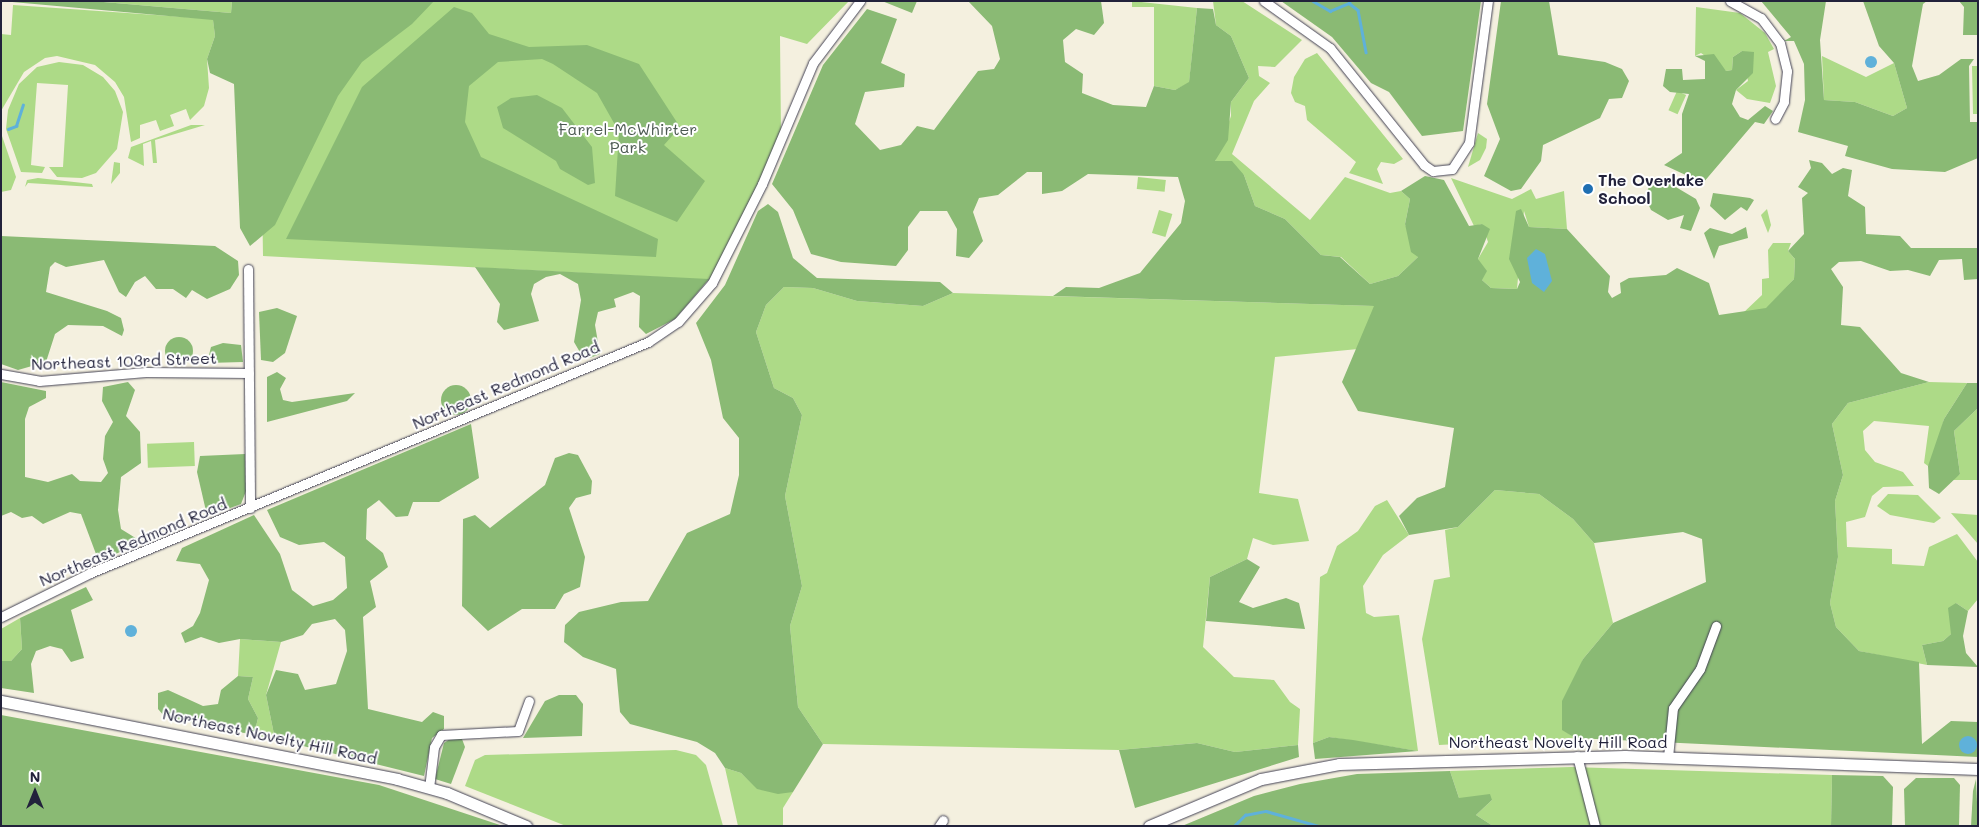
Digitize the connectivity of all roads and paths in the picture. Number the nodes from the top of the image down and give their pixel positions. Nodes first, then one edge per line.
1 (860, 1) edge
2 (1264, 1) edge
3 (1488, 1) edge
4 (1730, 1) edge
5 (1775, 119) dead end
6 (248, 269) dead end
7 (249, 373) junction
8 (1, 374) edge
9 (250, 508) junction
10 (1, 617) edge
11 (1716, 626) dead end
12 (1, 700) edge
13 (529, 701) dead end
14 (1577, 756) junction
15 (1668, 757) junction
16 (1978, 769) edge
17 (428, 788) junction
18 (526, 826) edge
19 (1148, 826) edge
20 (1595, 826) edge

1 - 9 street, Northeast Redmond Road
2 - 3 street
4 - 5 street
6 - 7 street
7 - 8 street, Northeast 103rd Street
7 - 9 street
9 - 10 street, Northeast Redmond Road
11 - 15 street
12 - 17 main road, Northeast Novelty Hill Road
13 - 17 street
14 - 15 main road, Northeast Novelty Hill Road
14 - 19 main road, Northeast Novelty Hill Road
14 - 20 street
15 - 16 main road, Northeast Novelty Hill Road
17 - 18 main road, Northeast Novelty Hill Road

